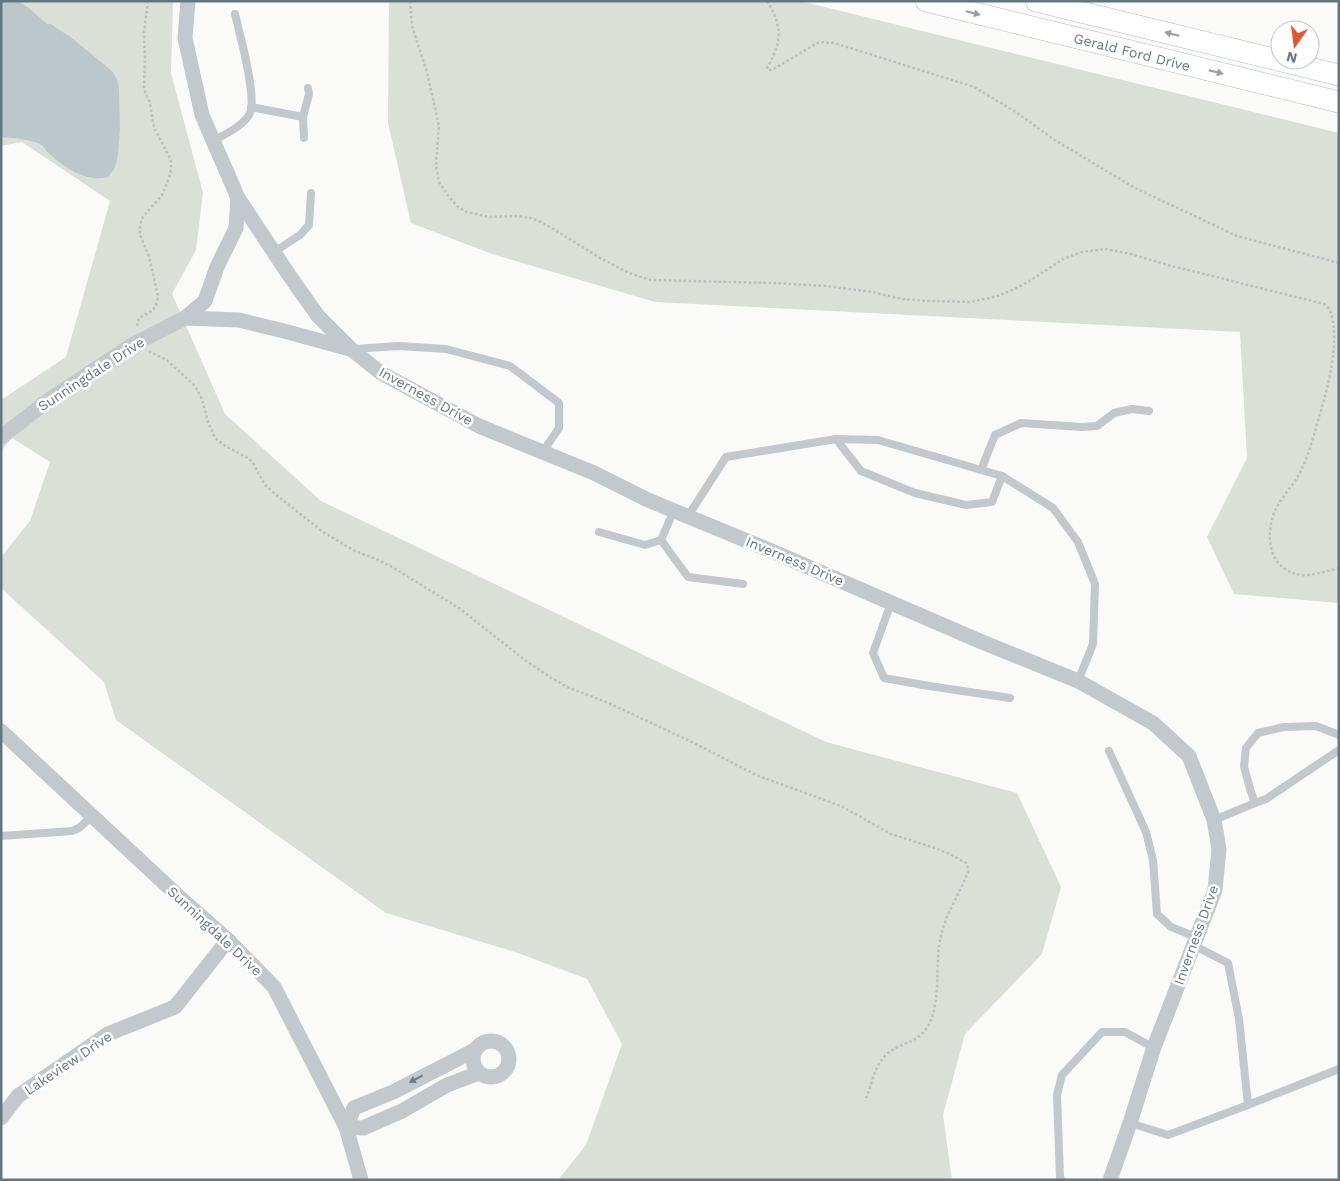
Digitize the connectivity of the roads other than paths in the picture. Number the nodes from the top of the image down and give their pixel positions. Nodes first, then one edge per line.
1 (188, 1) edge
2 (926, 1) edge
3 (1036, 1) edge
4 (235, 14) dead end
5 (1339, 75) edge
6 (308, 88) dead end
7 (1339, 102) edge
8 (251, 107) junction
9 (303, 116) junction
10 (304, 138) dead end
11 (213, 141) junction
12 (311, 193) dead end
13 (238, 198) junction
14 (274, 252) junction
15 (185, 318) junction
16 (351, 349) junction
17 (1149, 411) dead end
18 (1, 437) edge
19 (836, 439) junction
20 (542, 453) junction
21 (981, 470) junction
22 (1002, 476) junction
23 (674, 510) junction
24 (688, 516) junction
25 (599, 532) dead end
26 (661, 540) junction
27 (743, 584) dead end
28 (891, 603) junction
29 (1078, 681) junction
30 (1010, 698) dead end
31 (1, 731) edge
32 (1339, 735) edge
33 (1339, 750) edge
34 (1109, 751) dead end
35 (1255, 803) junction
36 (92, 816) junction
37 (1214, 820) junction
38 (1, 836) edge
39 (228, 940) junction
40 (1195, 941) junction
41 (1154, 1048) junction
42 (475, 1050) junction
43 (437, 1068) junction
44 (1339, 1069) edge
45 (479, 1073) junction
46 (447, 1085) junction
47 (393, 1092) junction
48 (1248, 1105) junction
49 (402, 1111) junction
50 (1, 1118) edge
51 (1130, 1123) junction
52 (346, 1127) junction
53 (361, 1180) edge
54 (1062, 1180) edge
55 (1110, 1180) edge

1 - 11 street, Inverness Drive
2 -> 7 main road, Gerald Ford Drive
5 -> 3 main road, Gerald Ford Drive
4 - 8 lane
6 - 9 lane
8 - 9 lane
8 - 11 lane
9 - 10 lane
11 - 13 street, Inverness Drive
12 - 14 lane
13 - 14 street, Inverness Drive
13 - 15 street, Sunningdale Drive
14 - 16 street, Inverness Drive
15 - 16 street, Sunningdale Drive
15 - 18 street, Sunningdale Drive
16 - 20 street, Inverness Drive
16 - 20 lane
17 - 21 lane
19 - 21 lane
19 - 22 lane
19 - 24 lane
20 - 23 street, Inverness Drive
21 - 22 lane
22 - 29 lane
23 - 24 street, Inverness Drive
23 - 26 lane
24 - 28 street, Inverness Drive
25 - 26 lane
26 - 27 lane
28 - 29 street, Inverness Drive
28 - 30 lane
29 - 37 street, Inverness Drive
31 - 36 street, Sunningdale Drive
32 - 35 lane
33 - 35 lane
34 - 40 lane
35 - 37 lane
36 - 38 lane
36 - 39 street, Sunningdale Drive
37 - 40 street, Inverness Drive
39 - 50 street, Lakeview Drive
39 - 52 street, Sunningdale Drive
40 - 41 street, Inverness Drive
40 - 48 lane
41 - 51 street, Inverness Drive
41 - 54 lane
42 - 43 street
42 - 45 street
42 - 45 street
43 - 46 street
43 -> 47 street
44 - 48 lane
45 - 46 street
46 - 49 street
47 - 49 street
47 - 52 street
48 - 51 lane
49 - 52 street
51 - 55 street, Inverness Drive
52 - 53 street, Sunningdale Drive

